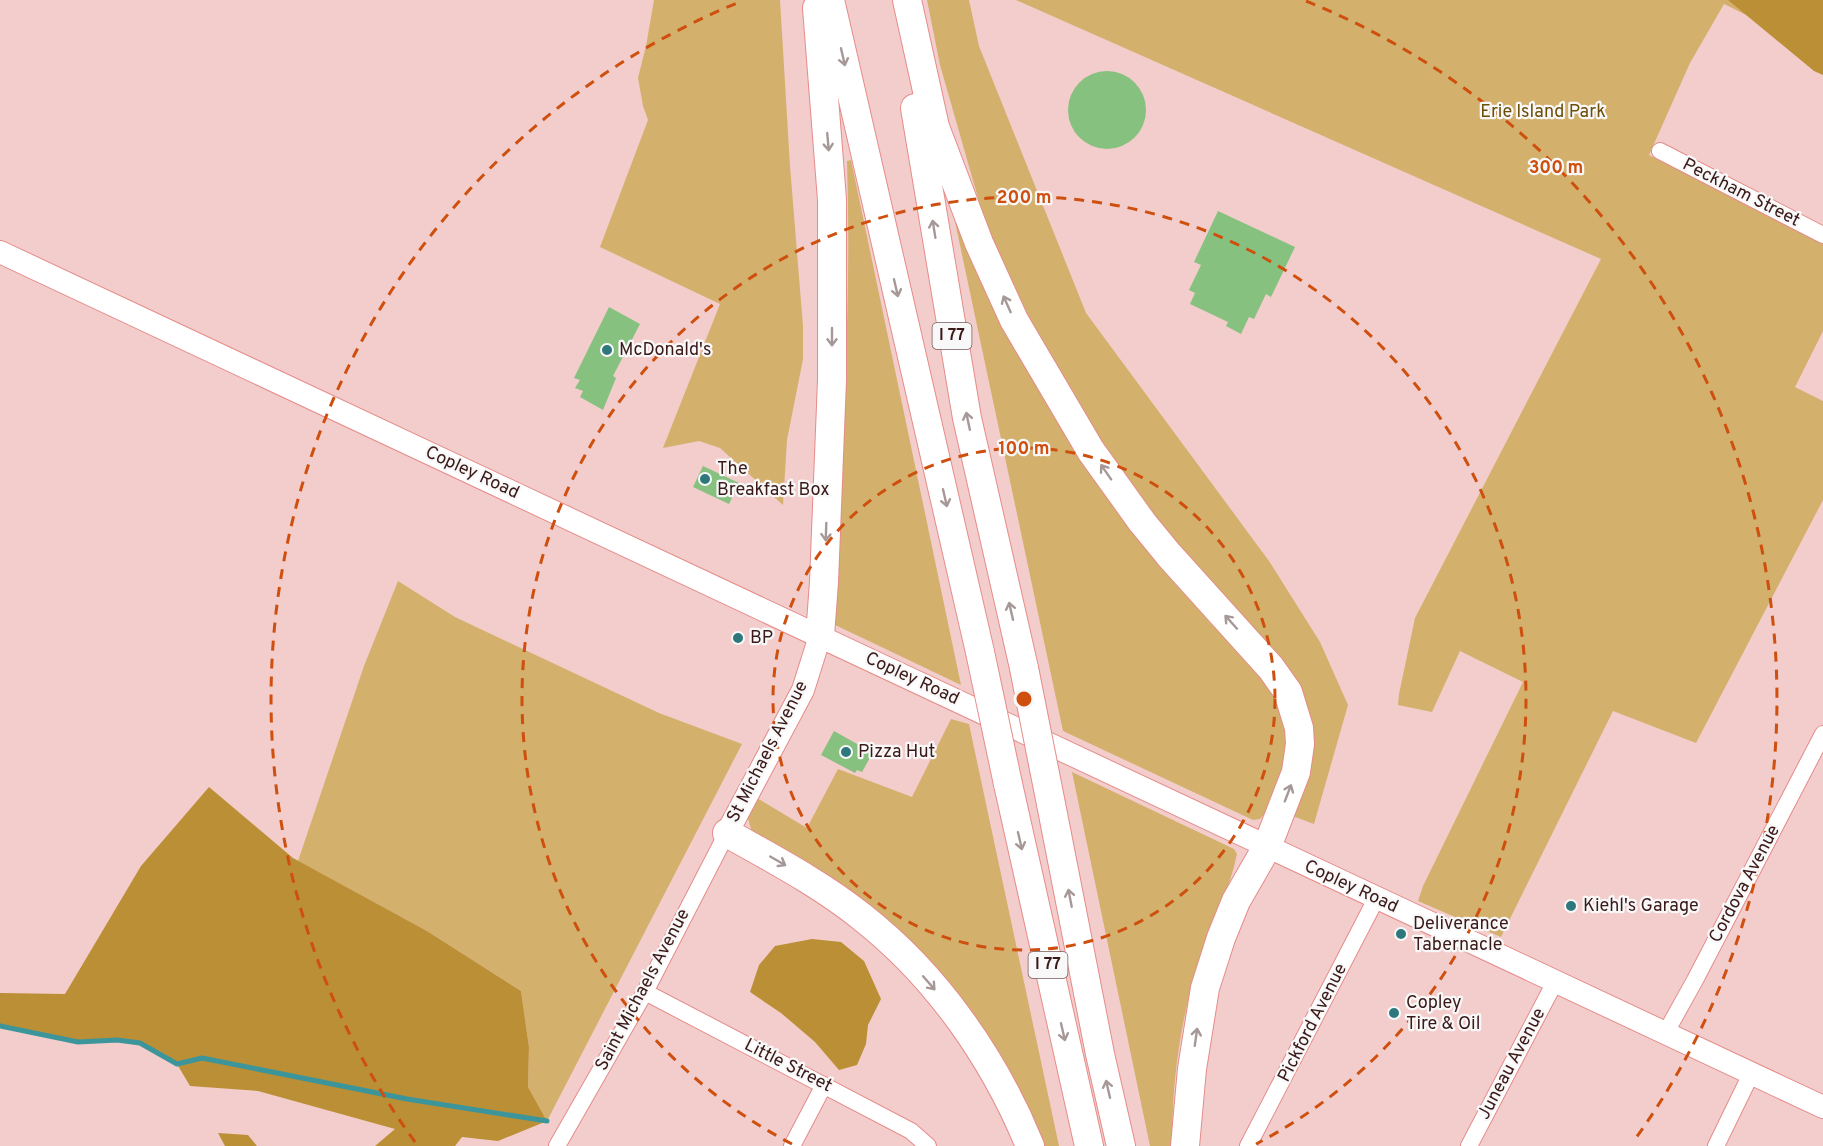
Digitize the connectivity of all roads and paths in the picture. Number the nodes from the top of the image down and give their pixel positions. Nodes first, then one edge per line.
1 (816, 0) edge
2 (830, 0) edge
3 (897, 0) edge
4 (907, 0) edge
5 (1660, 151) dead end
6 (1823, 235) edge
7 (0, 252) edge
8 (820, 636) junction
9 (1823, 734) edge
10 (727, 833) junction
11 (1267, 847) junction
12 (1376, 899) junction
13 (1556, 982) junction
14 (645, 992) junction
15 (1665, 1034) junction
16 (1750, 1074) junction
17 (824, 1084) junction
18 (1823, 1107) edge
19 (557, 1146) edge
20 (792, 1146) edge
21 (928, 1146) edge
22 (1030, 1146) edge
23 (1089, 1146) edge
24 (1121, 1146) edge
25 (1185, 1146) edge
26 (1248, 1146) edge
27 (1469, 1146) edge
28 (1716, 1146) edge

1 -> 8 highway
2 -> 23 highway, I 77, bridge
24 -> 3 highway, I 77, bridge
11 -> 4 highway
5 - 6 street, Peckham Street
7 - 8 main road, Copley Road
8 - 10 main road, St Michaels Avenue
8 - 11 main road, Copley Road
9 - 15 street, Cordova Avenue
10 - 14 street, Saint Michaels Avenue
10 -> 22 highway
11 - 12 main road, Copley Road
25 -> 11 highway
12 - 13 main road, Copley Road
12 - 26 street, Pickford Avenue
13 - 15 main road, Copley Road
13 - 27 street, Juneau Avenue
14 - 17 street, Little Street
14 - 19 street, Saint Michaels Avenue
15 - 16 main road, Copley Road
16 - 18 main road, Copley Road
16 - 28 street
17 - 20 street
17 - 21 street, Little Street

